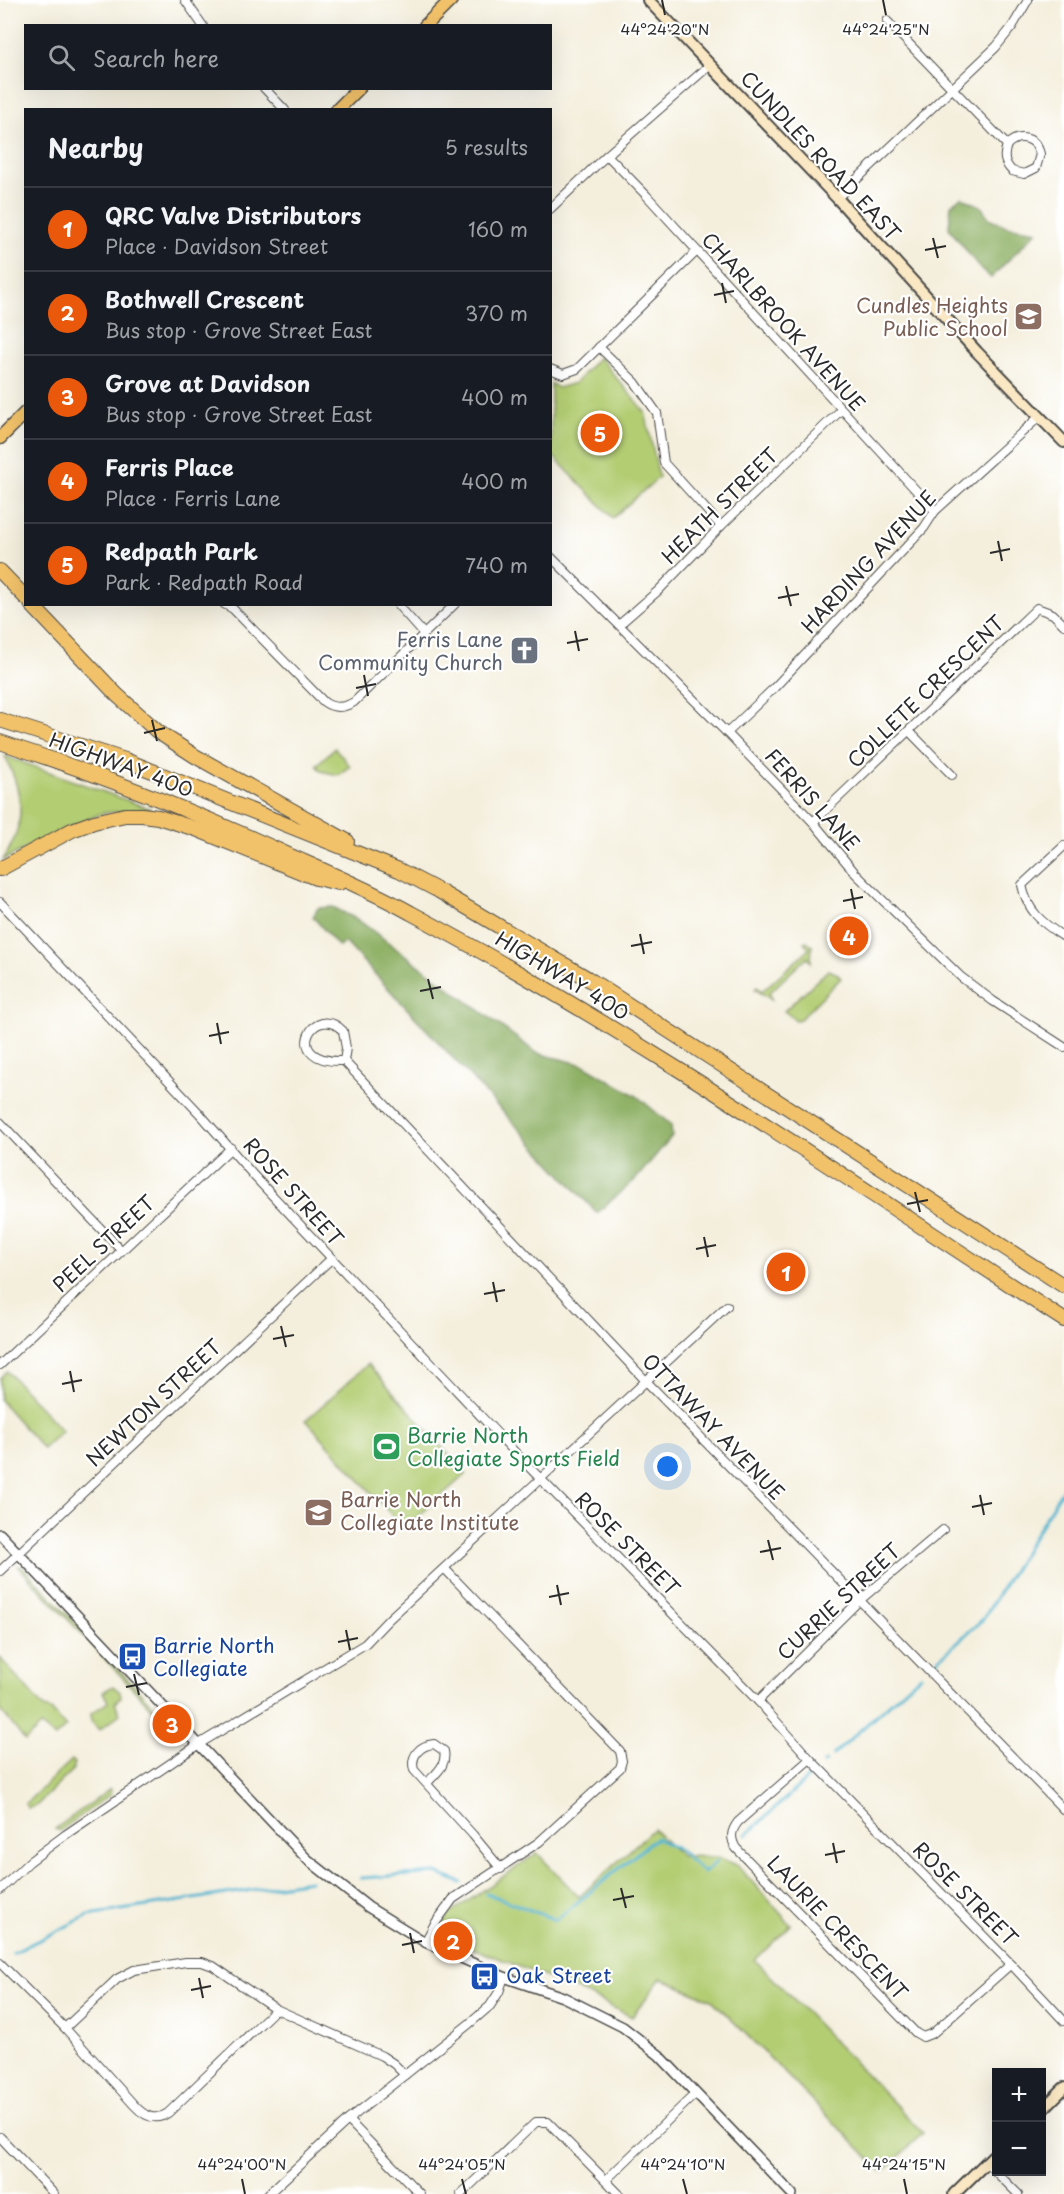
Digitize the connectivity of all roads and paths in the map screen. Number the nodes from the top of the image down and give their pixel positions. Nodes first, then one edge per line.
1 (185, 0) edge
2 (451, 0) edge
3 (648, 0) edge
4 (1028, 0) edge
5 (887, 21) dead end
6 (202, 24) edge
7 (427, 24) edge
8 (710, 65) junction
9 (953, 88) junction
10 (266, 90) edge
11 (357, 90) edge
12 (283, 108) edge
13 (340, 108) edge
14 (1007, 145) junction
15 (607, 155) junction
16 (837, 198) junction
17 (552, 207) edge
18 (697, 251) junction
19 (599, 347) junction
20 (552, 370) edge
21 (841, 410) junction
22 (24, 414) edge
23 (1039, 417) junction
24 (0, 438) edge
25 (1064, 442) edge
26 (935, 511) junction
27 (721, 526) junction
28 (552, 558) edge
29 (0, 571) edge
30 (24, 596) edge
31 (33, 606) edge
32 (228, 606) edge
33 (399, 606) edge
34 (453, 606) edge
35 (620, 624) junction
36 (1064, 625) edge
37 (424, 634) junction
38 (0, 720) edge
39 (910, 732) junction
40 (727, 733) junction
41 (0, 742) edge
42 (952, 775) dead end
43 (813, 822) junction
44 (1064, 846) edge
45 (0, 869) edge
46 (399, 870) junction
47 (364, 889) junction
48 (0, 902) edge
49 (1064, 937) edge
50 (1064, 1047) edge
51 (344, 1061) junction
52 (0, 1122) edge
53 (231, 1148) junction
54 (121, 1250) junction
55 (331, 1259) junction
56 (1064, 1286) edge
57 (727, 1305) dead end
58 (1064, 1320) edge
59 (0, 1365) edge
60 (646, 1382) junction
61 (540, 1479) junction
62 (943, 1530) dead end
63 (0, 1534) edge
64 (18, 1554) junction
65 (445, 1569) junction
66 (0, 1571) edge
67 (859, 1601) junction
68 (758, 1701) junction
69 (199, 1744) junction
70 (810, 1759) junction
71 (427, 1783) junction
72 (1064, 1810) edge
73 (501, 1869) junction
74 (0, 1890) edge
75 (425, 1942) junction
76 (0, 1963) edge
77 (1011, 1964) junction
78 (504, 1977) junction
79 (276, 2009) junction
80 (1064, 2021) edge
81 (65, 2028) junction
82 (405, 2075) junction
83 (1064, 2088) edge
84 (695, 2094) junction
85 (1046, 2105) edge
86 (348, 2120) junction
87 (0, 2137) edge
88 (992, 2156) edge
89 (986, 2162) junction
90 (606, 2180) junction
91 (54, 2194) edge
92 (268, 2194) edge
93 (420, 2194) edge
94 (461, 2194) edge
95 (619, 2194) edge
96 (792, 2194) edge
97 (954, 2194) edge
98 (1018, 2194) edge

1 - 6 street
2 - 7 main road
3 - 8 main road, CUNDLES ROAD EAST
4 - 9 street
5 - 9 street
8 - 15 street
8 - 16 main road, CUNDLES ROAD EAST
9 - 14 street
9 - 16 street
10 - 12 street
11 - 13 main road
14 - 14 street
15 - 17 street
15 - 18 street, CHARLBROOK AVENUE
16 - 23 main road, CUNDLES ROAD EAST
18 - 19 street
18 - 21 street, CHARLBROOK AVENUE
19 - 20 street
19 - 27 street
21 - 26 street, CHARLBROOK AVENUE
21 - 27 street, HEATH STREET
22 - 24 main road
23 - 25 main road, CUNDLES ROAD EAST
23 - 26 street, HARDING AVENUE
26 - 40 street, HARDING AVENUE
27 - 35 street, HEATH STREET
28 - 35 street, FERRIS LANE
29 - 30 highway
31 - 46 highway
32 - 37 street
33 - 37 street
34 - 37 street
35 - 40 street, FERRIS LANE
36 - 39 street, COLLETE CRESCENT
38 - 46 highway, HIGHWAY 400
39 - 42 street
39 - 43 street, COLLETE CRESCENT
40 - 43 street, FERRIS LANE
41 - 47 highway, HIGHWAY 400
43 - 50 street, FERRIS LANE
44 - 49 street
45 - 47 highway
46 - 56 highway, HIGHWAY 400
47 - 58 highway, HIGHWAY 400
48 - 53 street, ROSE STREET
51 - 51 street
51 - 60 street, OTTAWAY AVENUE
52 - 54 street
53 - 54 street, PEEL STREET
53 - 55 street, ROSE STREET
54 - 59 street, PEEL STREET
55 - 61 street, ROSE STREET
55 - 64 street, NEWTON STREET
57 - 60 street
60 - 61 street
60 - 67 street, OTTAWAY AVENUE
61 - 65 street
61 - 68 street, ROSE STREET
62 - 67 street, CURRIE STREET
63 - 64 street
64 - 66 street, NEWTON STREET
64 - 69 street
65 - 69 street
65 - 73 street
67 - 68 street, CURRIE STREET
67 - 72 street, OTTAWAY AVENUE
68 - 70 street, ROSE STREET
69 - 74 street
69 - 75 street
70 - 77 street, ROSE STREET
70 - 77 street, LAURIE CRESCENT
71 - 71 street
71 - 73 street
73 - 75 street
75 - 78 street
76 - 81 street
77 - 80 street, ROSE STREET
78 - 82 street
78 - 84 street
79 - 81 street
79 - 81 street
79 - 82 street
82 - 86 street
83 - 85 main road
84 - 90 street
84 - 96 street
86 - 92 street
86 - 93 street
87 - 91 street
88 - 89 main road
89 - 97 main road
89 - 98 street
90 - 94 street
90 - 95 street

